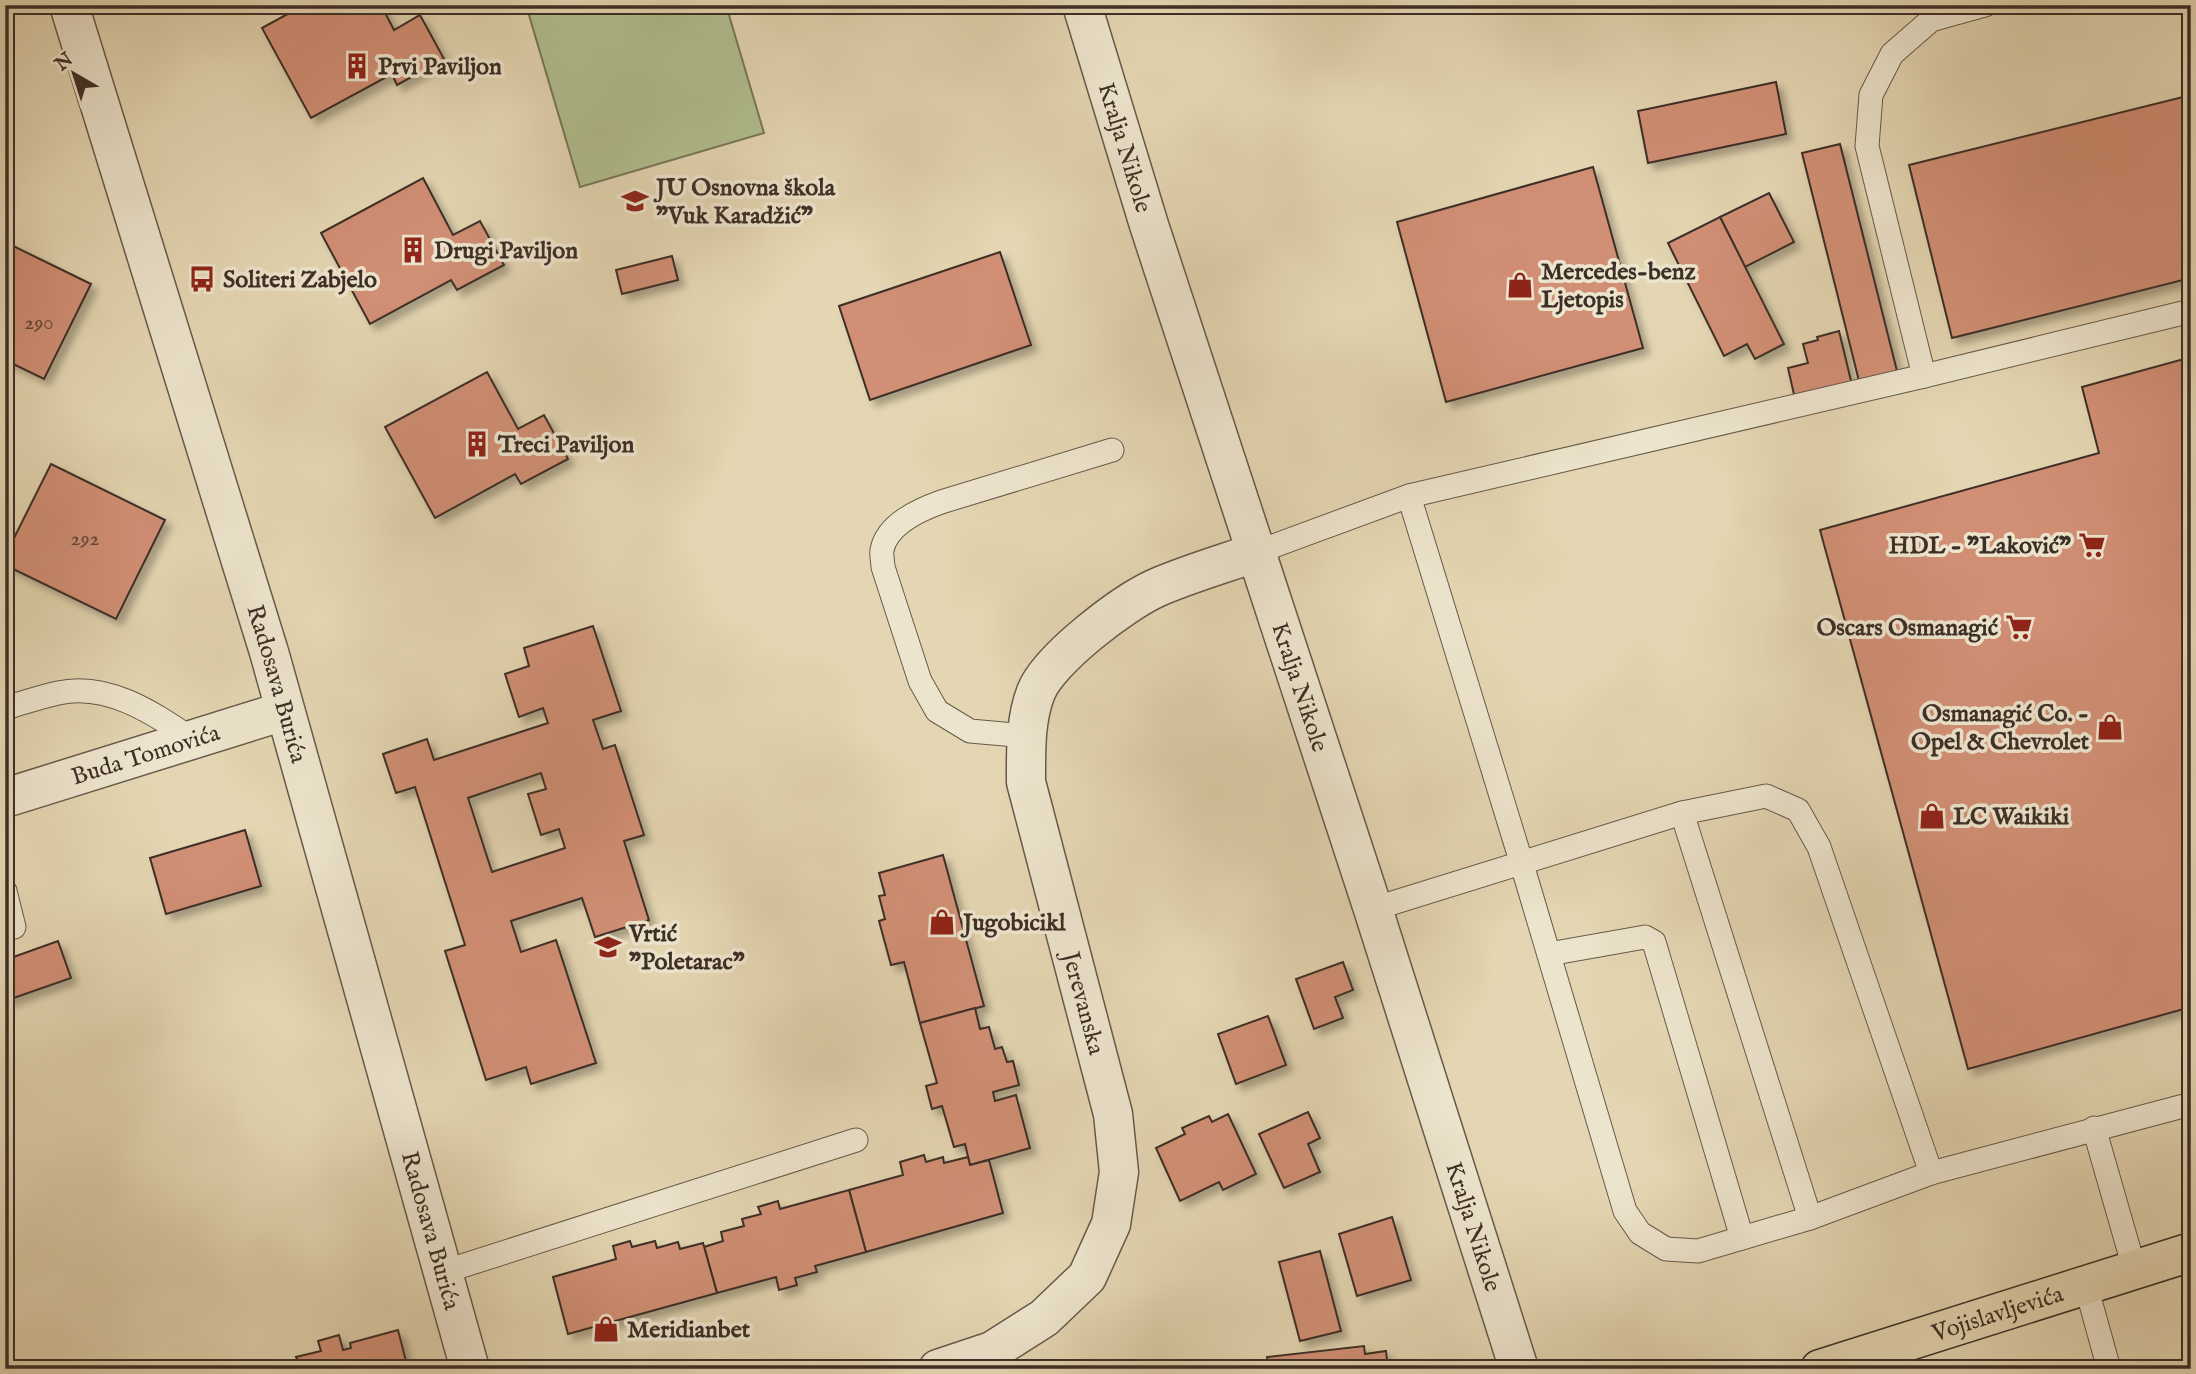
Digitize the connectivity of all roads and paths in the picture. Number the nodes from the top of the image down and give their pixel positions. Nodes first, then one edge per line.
1 (69, 5) edge
2 (1082, 5) edge
3 (1985, 5) edge
4 (2191, 311) edge
5 (1924, 376) junction
6 (1112, 450) dead end
7 (1409, 496) junction
8 (1256, 552) junction
9 (5, 708) edge
10 (284, 711) junction
11 (1026, 736) junction
12 (193, 740) junction
13 (5, 798) edge
14 (1682, 813) junction
15 (1521, 861) junction
16 (5, 891) edge
17 (1373, 909) junction
18 (14, 927) dead end
19 (1549, 954) junction
20 (2191, 1104) edge
21 (2094, 1128) junction
22 (856, 1140) dead end
23 (1931, 1173) junction
24 (1810, 1217) junction
25 (1742, 1238) junction
26 (2191, 1252) edge
27 (2135, 1271) junction
28 (443, 1272) junction
29 (2191, 1273) edge
30 (2086, 1286) junction
31 (470, 1369) edge
32 (938, 1369) edge
33 (1519, 1369) edge
34 (1820, 1369) edge
35 (2109, 1369) edge

1 - 10 street, Radosava Burića
2 - 8 street, Kralja Nikole
3 - 5 lane
4 - 5 lane
5 - 7 lane
6 - 11 lane
7 - 8 lane
7 - 15 lane
8 - 11 street, Jerevanska
8 - 17 street, Kralja Nikole
9 - 12 lane
10 - 12 street, Buda Tomovića
10 - 28 street, Radosava Burića
11 - 32 street, Jerevanska
12 - 13 street, Buda Tomovića
14 - 15 lane
14 - 23 lane
14 - 24 lane
15 - 17 lane
15 - 19 lane
16 - 18 lane
17 - 33 street, Kralja Nikole
19 - 25 lane
19 - 25 lane
20 - 21 lane
21 - 23 lane
21 - 27 lane
22 - 28 lane
23 - 24 lane
24 - 25 lane
26 - 27 main road, Vojislavljevića
27 - 29 main road, Vojislavljevića
27 - 30 main road, Vojislavljevića
28 - 31 street, Radosava Burića
30 - 34 main road, Vojislavljevića
30 - 35 lane

